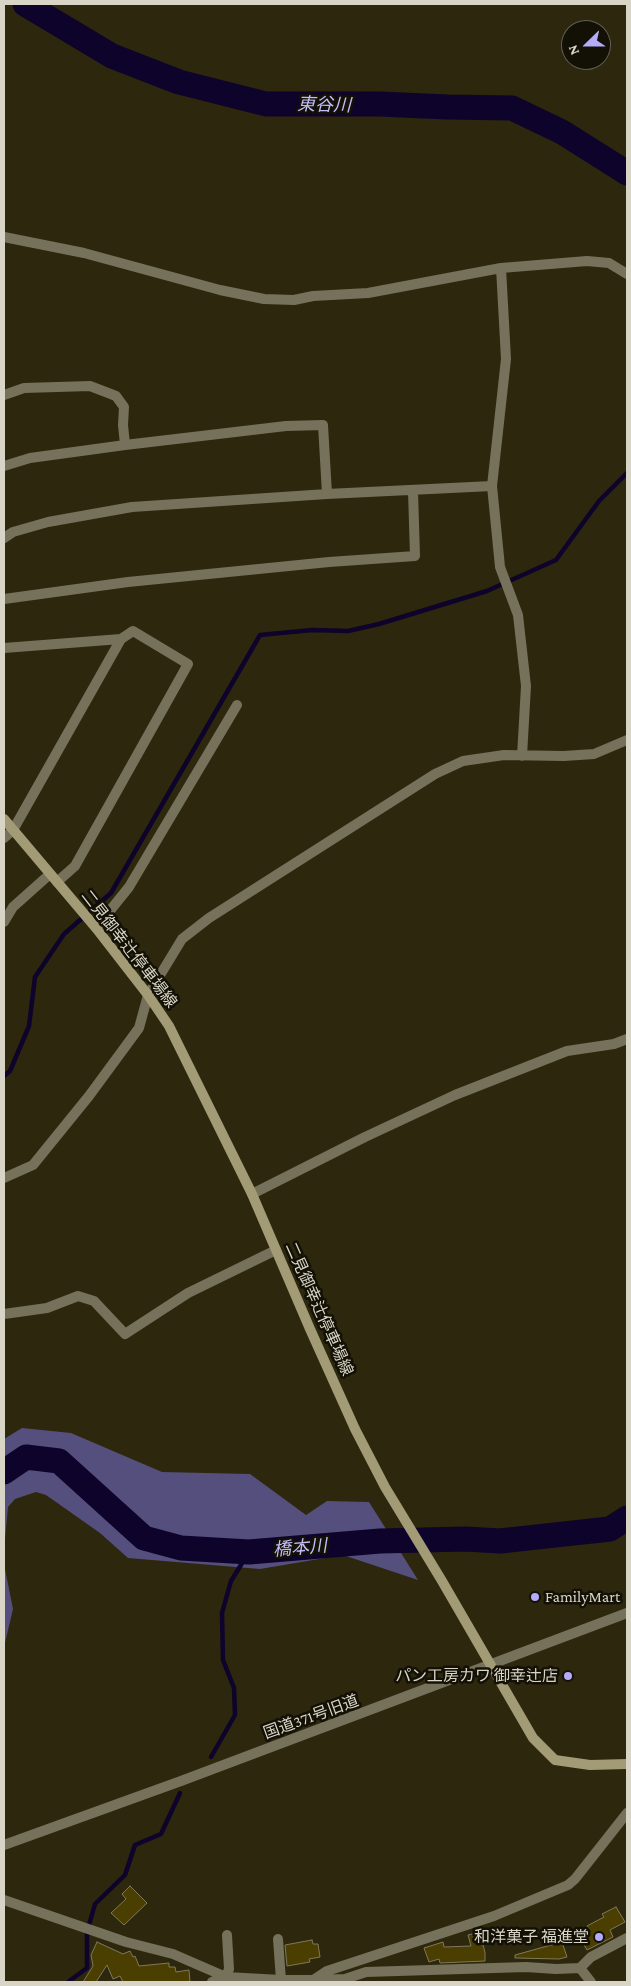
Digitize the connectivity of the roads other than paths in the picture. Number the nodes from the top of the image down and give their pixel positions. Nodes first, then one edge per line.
1 (4, 237) edge
2 (501, 268) junction
3 (627, 274) edge
4 (4, 395) edge
5 (125, 445) junction
6 (4, 466) edge
7 (492, 486) junction
8 (413, 491) junction
9 (327, 494) junction
10 (4, 538) edge
11 (4, 599) edge
12 (121, 639) junction
13 (4, 648) edge
14 (237, 705) dead end
15 (627, 740) edge
16 (522, 756) junction
17 (4, 819) edge
18 (13, 830) junction
19 (4, 838) edge
20 (54, 878) junction
21 (4, 922) edge
22 (95, 927) junction
23 (148, 995) junction
24 (627, 1038) edge
25 (4, 1178) edge
26 (252, 1194) junction
27 (276, 1250) junction
28 (4, 1314) edge
29 (627, 1614) edge
30 (491, 1666) junction
31 (627, 1764) edge
32 (627, 1813) edge
33 (4, 1845) edge
34 (4, 1900) edge
35 (227, 1935) dead end
36 (627, 1938) edge
37 (278, 1939) dead end
38 (580, 1968) junction
39 (226, 1978) junction
40 (281, 1980) junction
41 (314, 1980) junction
42 (212, 1982) edge
43 (591, 1982) edge

1 - 2 street
2 - 3 street
2 - 7 street
4 - 5 street
5 - 6 street
5 - 9 street
7 - 8 street
7 - 16 street
8 - 9 street
8 - 11 street
9 - 10 street
12 - 13 street
12 - 18 street
12 - 20 street
14 - 22 street
15 - 16 street
16 - 23 street
17 - 18 main road, 二見御幸辻停車場線
18 - 19 street
18 - 20 main road, 二見御幸辻停車場線
20 - 21 street
20 - 22 main road, 二見御幸辻停車場線
22 - 23 main road, 二見御幸辻停車場線
23 - 25 street
23 - 26 main road, 二見御幸辻停車場線
24 - 26 street
26 - 27 main road, 二見御幸辻停車場線
27 - 28 street
27 - 30 main road, 二見御幸辻停車場線
29 - 30 street, 国道371号旧道
30 - 31 main road, 二見御幸辻停車場線
30 - 33 street, 国道371号旧道
32 - 41 street
34 - 39 street
35 - 39 street
36 - 38 street
37 - 40 street
38 - 41 street
38 - 43 street
39 - 40 street
39 - 42 street
40 - 41 street

